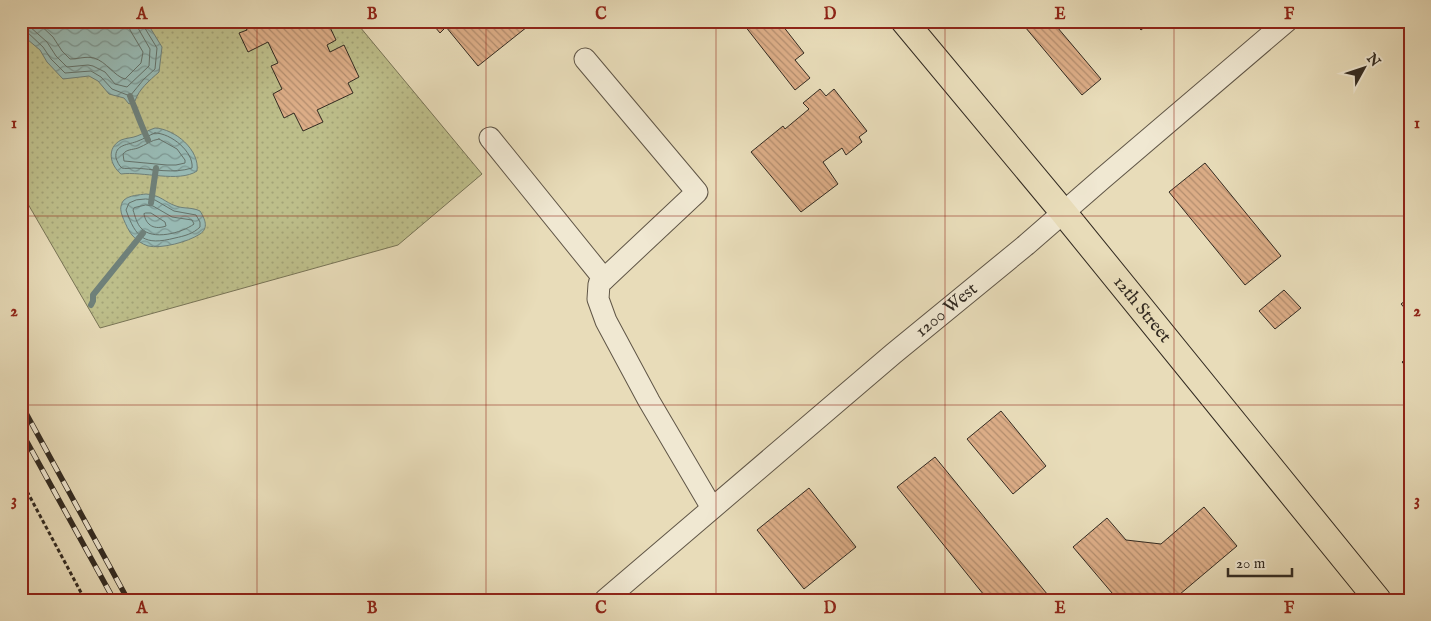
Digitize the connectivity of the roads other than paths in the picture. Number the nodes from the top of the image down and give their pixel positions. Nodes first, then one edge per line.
1 (904, 21) edge
2 (1287, 21) edge
3 (585, 59) dead end
4 (490, 138) dead end
5 (1064, 212) junction
6 (604, 279) junction
7 (712, 508) junction
8 (604, 600) edge
9 (1378, 600) edge

1 - 5 main road, 12th Street
2 - 5 street, 1200 West
3 - 6 street
4 - 6 street
5 - 7 street, 1200 West
5 - 9 main road, 12th Street
6 - 7 street
7 - 8 street, 1200 West

